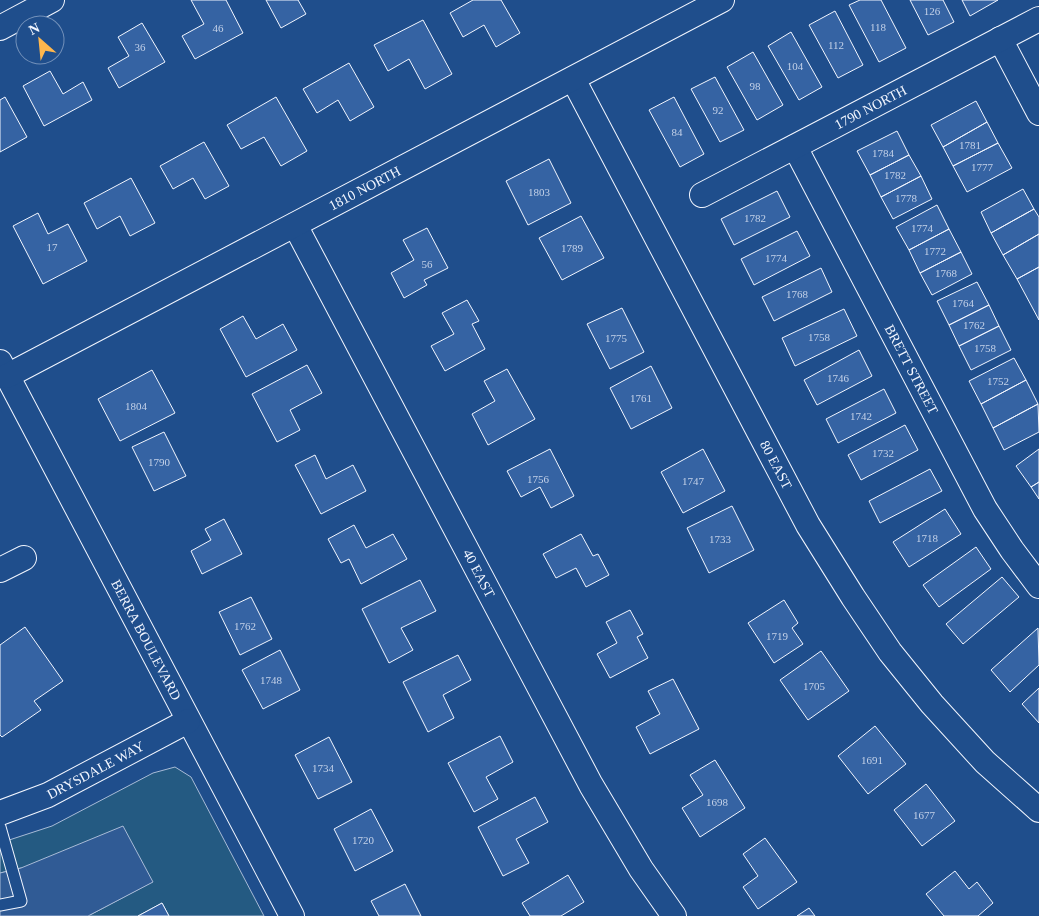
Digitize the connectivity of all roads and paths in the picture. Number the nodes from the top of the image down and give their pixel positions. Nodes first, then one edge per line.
1 (52, 0) edge
2 (722, 0) edge
3 (1039, 19) edge
4 (0, 28) edge
5 (1000, 39) junction
6 (573, 78) junction
7 (1039, 113) edge
8 (795, 147) junction
9 (702, 195) dead end
10 (295, 224) junction
11 (4, 369) edge
12 (24, 558) dead end
13 (0, 570) edge
14 (1039, 586) edge
15 (188, 721) junction
16 (1039, 810) edge
17 (0, 813) edge
18 (0, 827) edge
19 (0, 905) edge
20 (292, 916) edge
21 (674, 916) edge

1 - 4 street
2 - 6 street, 1810 NORTH
3 - 5 street, 1790 NORTH
5 - 7 street
5 - 8 street, 1790 NORTH
6 - 10 street, 1810 NORTH
6 - 16 street, 80 EAST
8 - 9 street, 1790 NORTH
8 - 14 street, BRETT STREET
10 - 11 street, 1810 NORTH
10 - 21 street, 40 EAST
11 - 15 street, BERRA BOULEVARD
12 - 13 street
15 - 17 street, DRYSDALE WAY
15 - 20 street, BERRA BOULEVARD
18 - 19 lane

